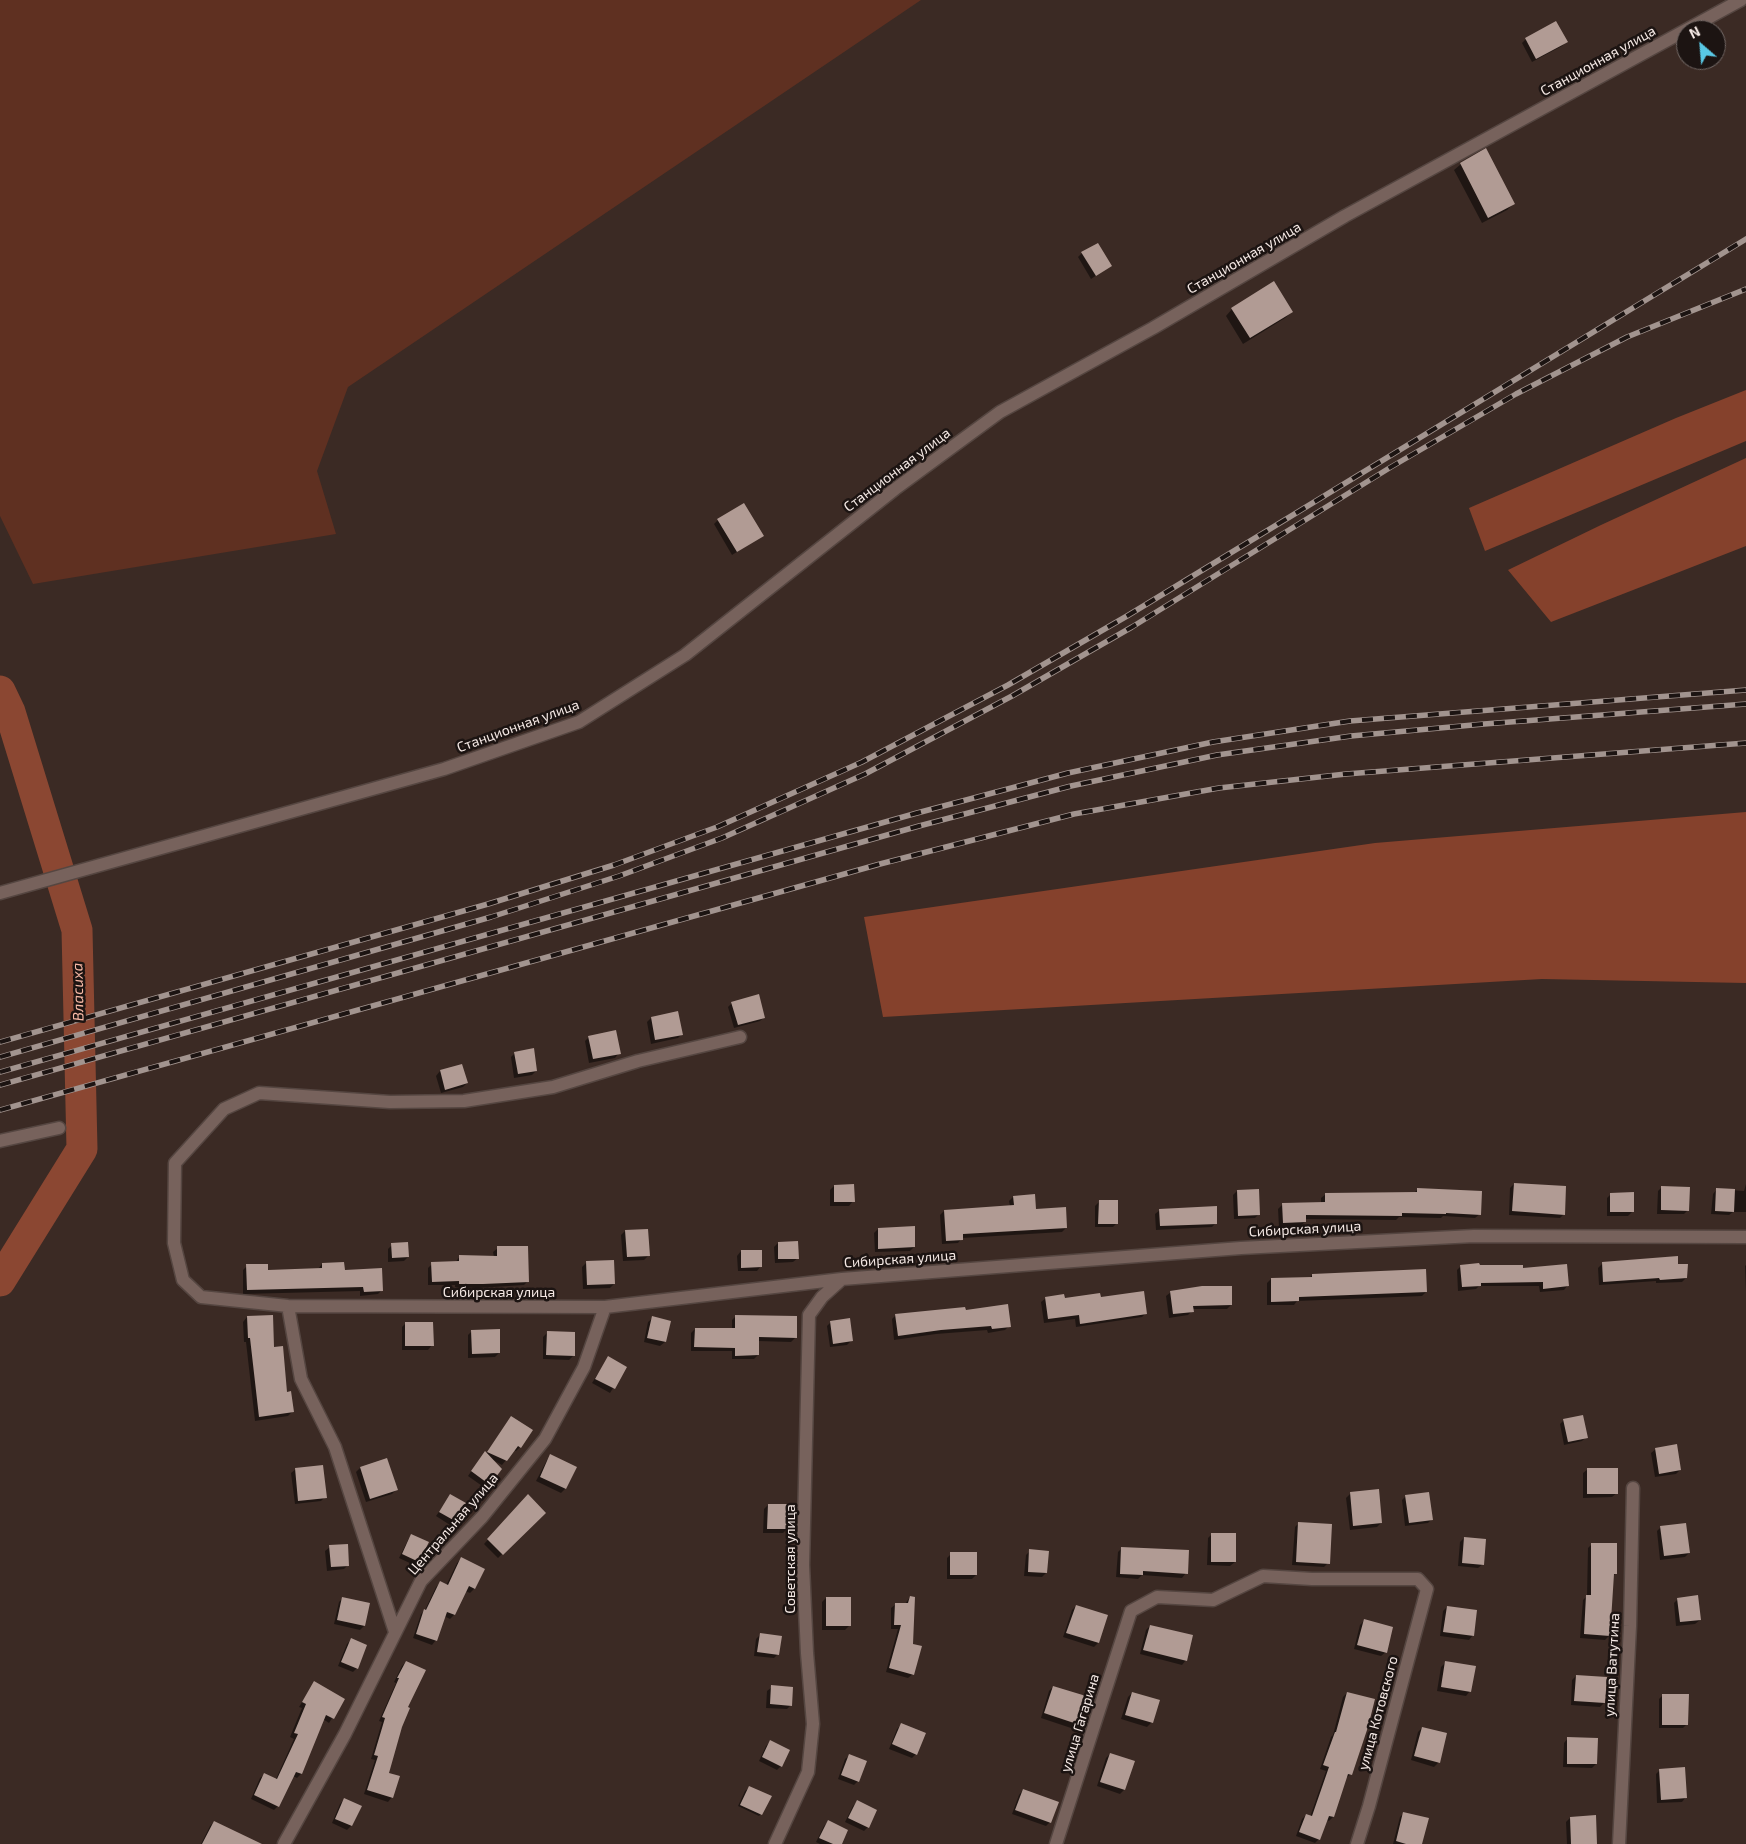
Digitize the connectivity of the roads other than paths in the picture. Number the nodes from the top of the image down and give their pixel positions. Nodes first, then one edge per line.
1 (1741, 0) edge
2 (1704, 20) edge
3 (1676, 35) edge
4 (0, 893) edge
5 (740, 1037) dead end
6 (59, 1128) dead end
7 (0, 1141) edge
8 (1746, 1237) edge
9 (842, 1279) junction
10 (288, 1306) junction
11 (605, 1307) junction
12 (1633, 1488) dead end
13 (1427, 1589) joint
14 (395, 1632) junction
15 (284, 1844) edge
16 (774, 1844) edge
17 (1056, 1844) edge
18 (1357, 1844) edge
19 (1619, 1844) edge

1 - 2 street, Станционная улица
3 - 4 street, Станционная улица
5 - 10 street, Сибирская улица
6 - 7 street
8 - 9 street, Сибирская улица
9 - 11 street, Сибирская улица
9 - 16 street, Советская улица
10 - 11 street, Сибирская улица
10 - 14 street
11 - 14 street, Центральная улица
12 - 19 street, улица Ватутина
13 - 17 street, улица Гагарина
13 - 18 street, улица Котовского
14 - 15 street, Центральная улица

